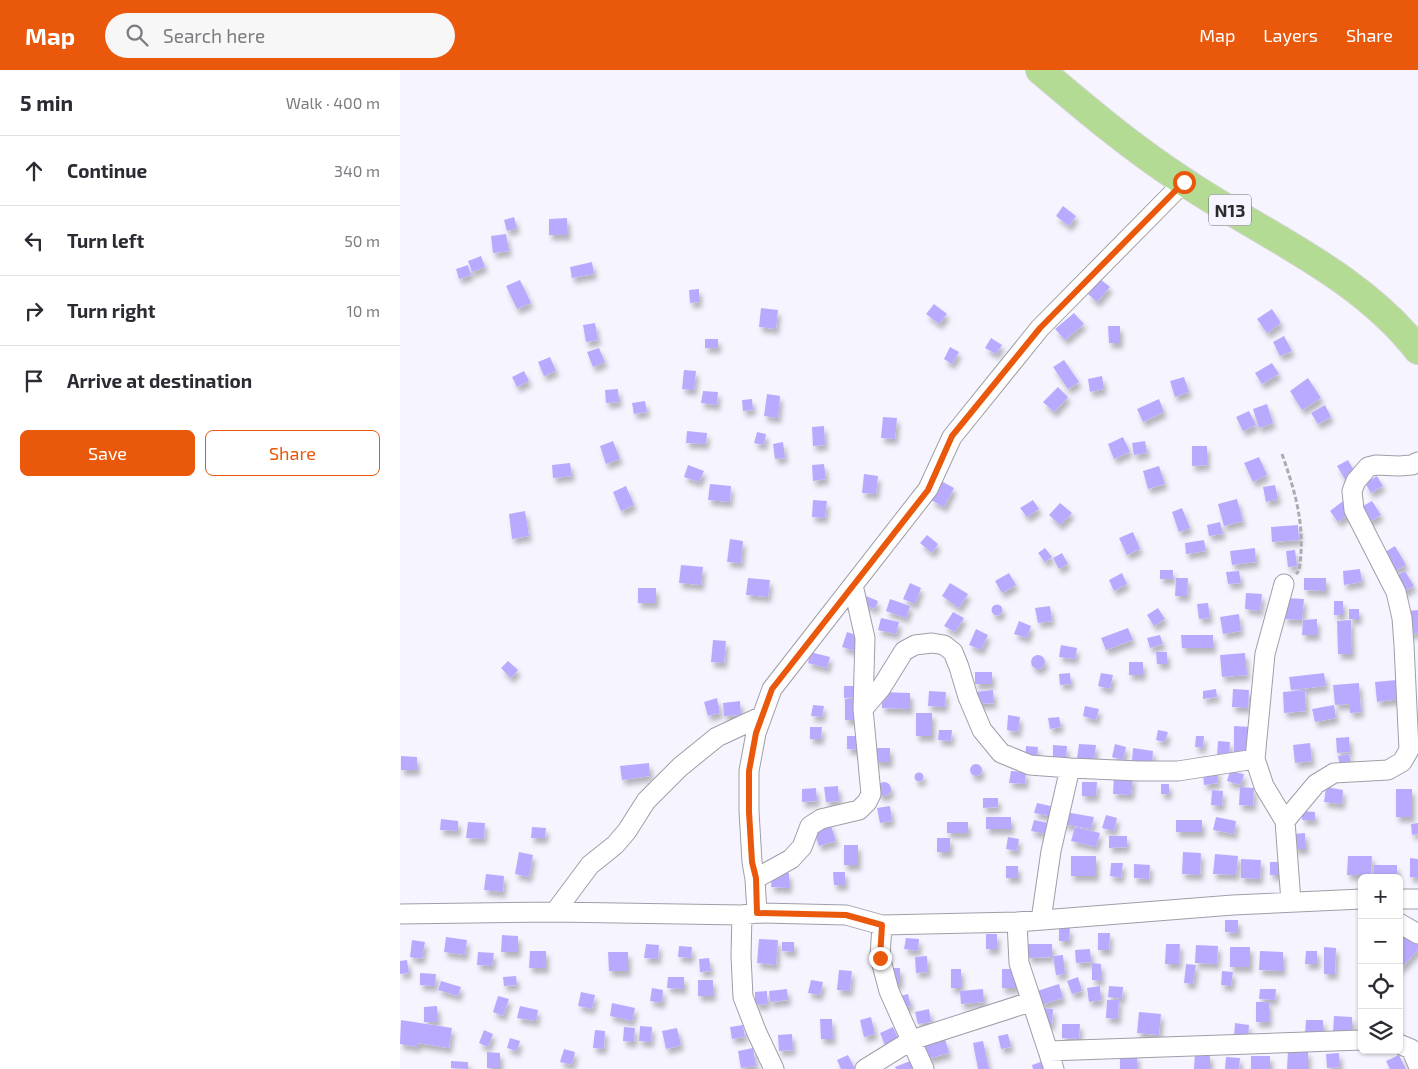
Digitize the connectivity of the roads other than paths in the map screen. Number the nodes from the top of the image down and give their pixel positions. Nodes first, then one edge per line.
1 (1040, 70) edge
2 (1184, 182) junction
3 (1418, 350) edge
4 (1418, 462) edge
5 (1284, 584) road end
6 (853, 585) junction
7 (862, 709) junction
8 (762, 716) junction
9 (1255, 759) junction
10 (1070, 768) junction
11 (1285, 820) junction
12 (756, 878) junction
13 (1403, 899) edge
14 (1418, 899) edge
15 (1357, 901) edge
16 (1291, 902) junction
17 (556, 912) junction
18 (400, 914) edge
19 (750, 914) junction
20 (1041, 920) junction
21 (1017, 922) junction
22 (882, 925) junction
23 (1403, 925) edge
24 (1418, 934) edge
25 (1030, 1002) junction
26 (912, 1040) junction
27 (1358, 1040) edge
28 (1403, 1046) edge
29 (1051, 1060) edge
30 (1418, 1065) edge
31 (774, 1069) edge
32 (865, 1069) edge
33 (924, 1069) edge

1 - 2 main road, N13
2 - 3 main road, N13
2 - 6 street
4 - 11 street
5 - 9 street
6 - 7 street
6 - 8 street
7 - 10 street
7 - 12 street
8 - 12 street
8 - 17 street
9 - 10 street
9 - 11 street
10 - 20 street
11 - 16 street
12 - 19 street
13 - 14 street
15 - 16 street
16 - 20 street
17 - 18 street
17 - 19 street
19 - 22 street
19 - 31 street
20 - 21 street
21 - 22 street
21 - 25 street
22 - 26 street
23 - 24 street
25 - 26 street
25 - 29 street
26 - 32 street
26 - 33 street
27 - 29 street
28 - 30 street

